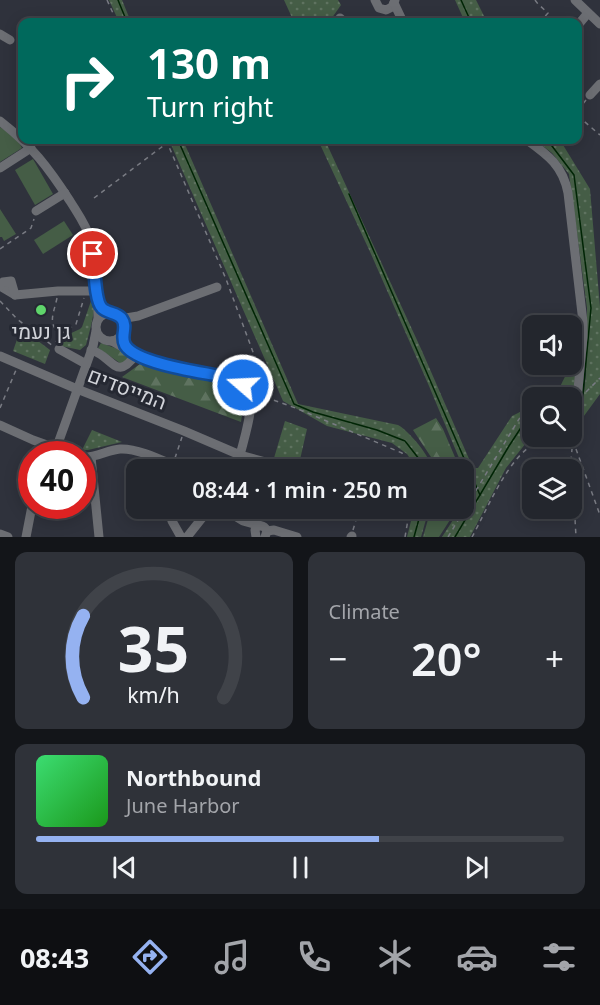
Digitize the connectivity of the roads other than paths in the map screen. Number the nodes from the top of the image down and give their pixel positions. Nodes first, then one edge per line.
1 (375, 0) edge
2 (575, 0) edge
3 (394, 2) edge
4 (588, 13) junction
5 (401, 18) edge
6 (582, 20) edge
7 (600, 24) edge
8 (0, 34) edge
9 (10, 40) dead end
10 (600, 84) edge
11 (590, 95) road end
12 (0, 121) edge
13 (18, 137) edge
14 (26, 144) edge
15 (532, 144) edge
16 (31, 148) junction
17 (0, 168) edge
18 (65, 193) junction
19 (36, 211) road end
20 (0, 286) edge
21 (217, 287) dead end
22 (97, 296) junction
23 (110, 312) junction
24 (138, 316) junction
25 (121, 317) junction
26 (98, 320) junction
27 (96, 330) junction
28 (124, 331) junction
29 (108, 341) junction
30 (92, 348) junction
31 (59, 349) dead end
32 (133, 352) junction
33 (0, 356) edge
34 (86, 364) junction
35 (579, 387) edge
36 (77, 388) junction
37 (0, 425) edge
38 (32, 441) edge
39 (54, 441) edge
40 (96, 455) edge
41 (240, 455) junction
42 (151, 459) edge
43 (239, 459) edge
44 (255, 459) edge
45 (96, 517) edge
46 (29, 519) edge
47 (171, 519) edge
48 (201, 519) edge
49 (240, 519) edge
50 (243, 521) junction
51 (265, 531) edge
52 (0, 534) edge
53 (255, 536) edge
54 (8, 537) edge
55 (26, 537) edge
56 (99, 537) edge
57 (181, 537) edge
58 (187, 537) edge
59 (297, 537) edge

1 - 3 street
2 - 4 street
3 - 5 street
4 - 6 street
4 - 7 street
8 - 9 street
10 - 11 street
12 - 13 street
14 - 16 street
15 - 35 street
16 - 17 street
16 - 18 street
18 - 19 street
18 - 22 street
20 - 22 street
21 - 24 street
22 - 23 street
22 - 26 street
23 - 25 street
23 - 26 street
24 - 25 street
24 - 28 street
25 - 28 street
26 - 27 street
27 - 29 street
27 - 30 street
28 - 29 street
28 - 32 street
29 - 30 street
29 - 32 street
30 - 32 street
30 - 34 street
31 - 34 street
32 - 41 street
33 - 36 street, המייסדים
34 - 36 street
36 - 39 street
36 - 41 street, המייסדים
37 - 38 street
40 - 42 street
41 - 43 street
41 - 44 street, המייסדים
45 - 56 street
46 - 55 street
47 - 57 street
48 - 58 street
49 - 50 street
50 - 51 street
50 - 53 street
51 - 53 street
51 - 59 street
52 - 54 street

